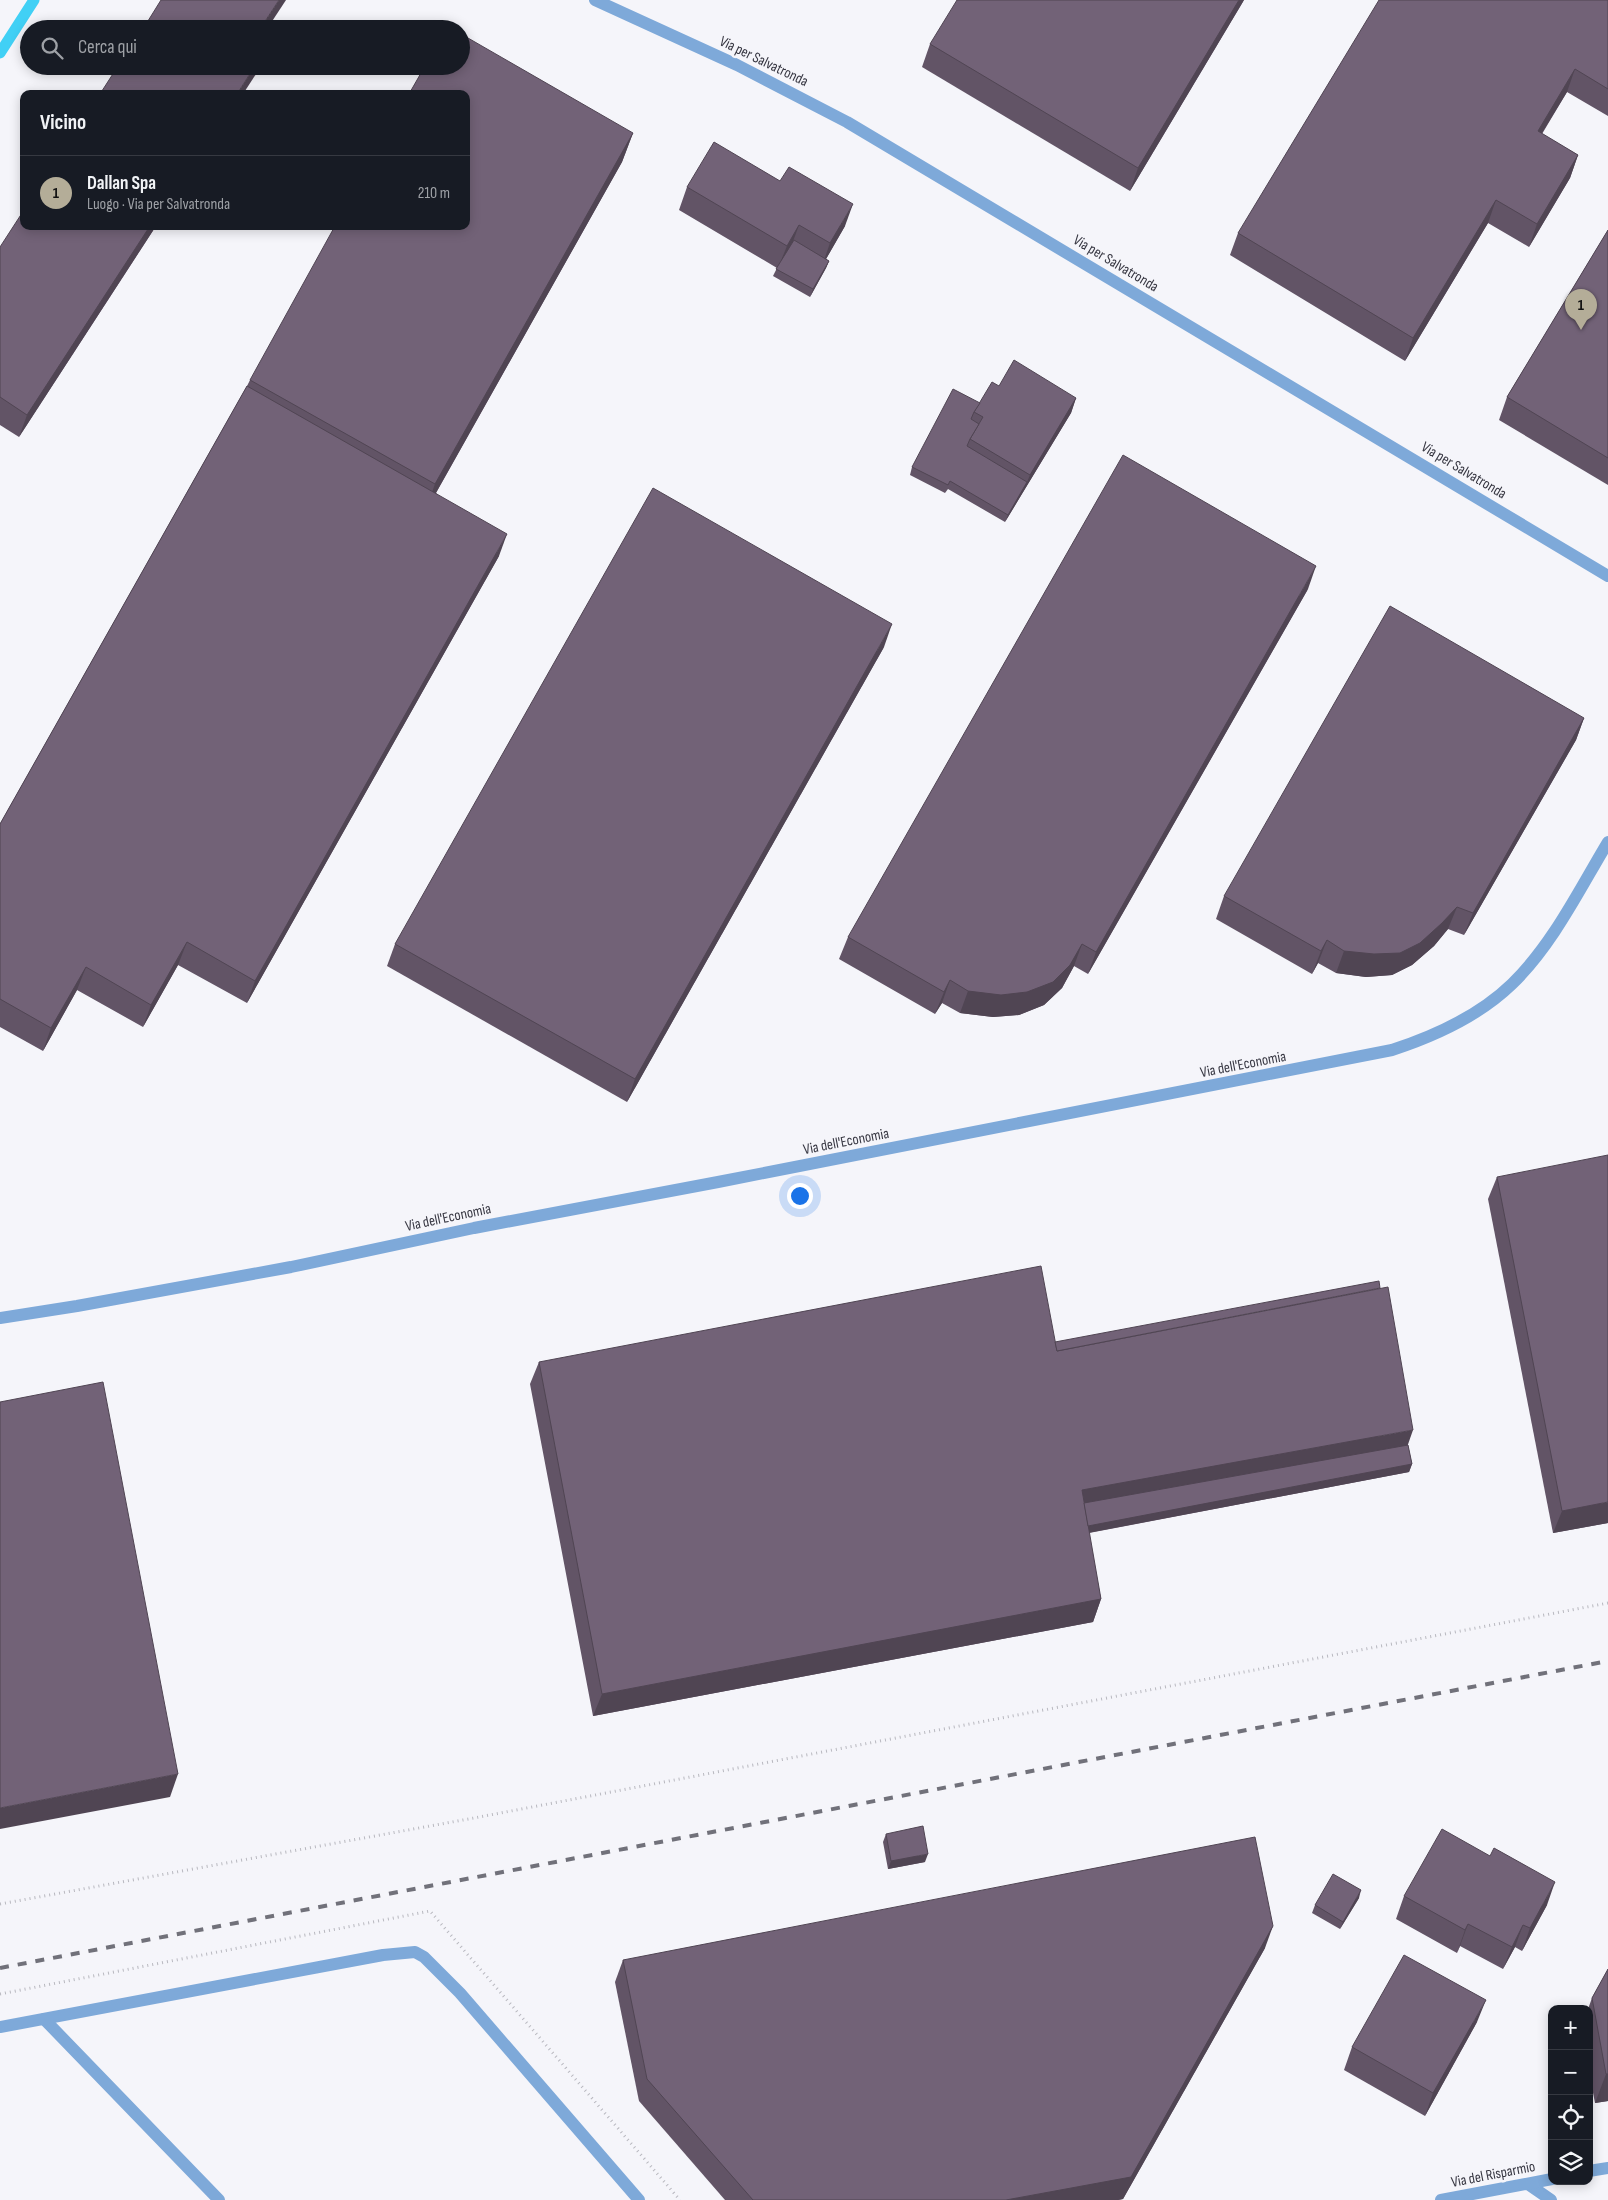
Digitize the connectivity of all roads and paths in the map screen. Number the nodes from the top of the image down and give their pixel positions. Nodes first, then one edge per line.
1 (595, 0) edge
2 (1608, 576) edge
3 (1608, 842) edge
4 (0, 1318) edge
5 (1608, 1603) edge
6 (0, 1904) edge
7 (377, 1922) dead end
8 (0, 1994) edge
9 (44, 2019) junction
10 (0, 2027) edge
11 (563, 2064) dead end
12 (1608, 2168) edge
13 (1593, 2171) edge
14 (1548, 2180) edge
15 (1528, 2184) junction
16 (1500, 2195) edge
17 (219, 2200) edge
18 (639, 2200) edge
19 (680, 2200) edge
20 (1441, 2200) edge
21 (1551, 2200) edge

1 - 2 street, Via per Salvatronda
3 - 4 street, Via dell'Economia
5 - 6 path
7 - 8 path
9 - 10 street
9 - 17 street
9 - 18 street
11 - 19 path
12 - 13 street
14 - 15 street, Via del Risparmio
15 - 16 street, Via del Risparmio
15 - 21 street
16 - 20 street, Via del Risparmio

